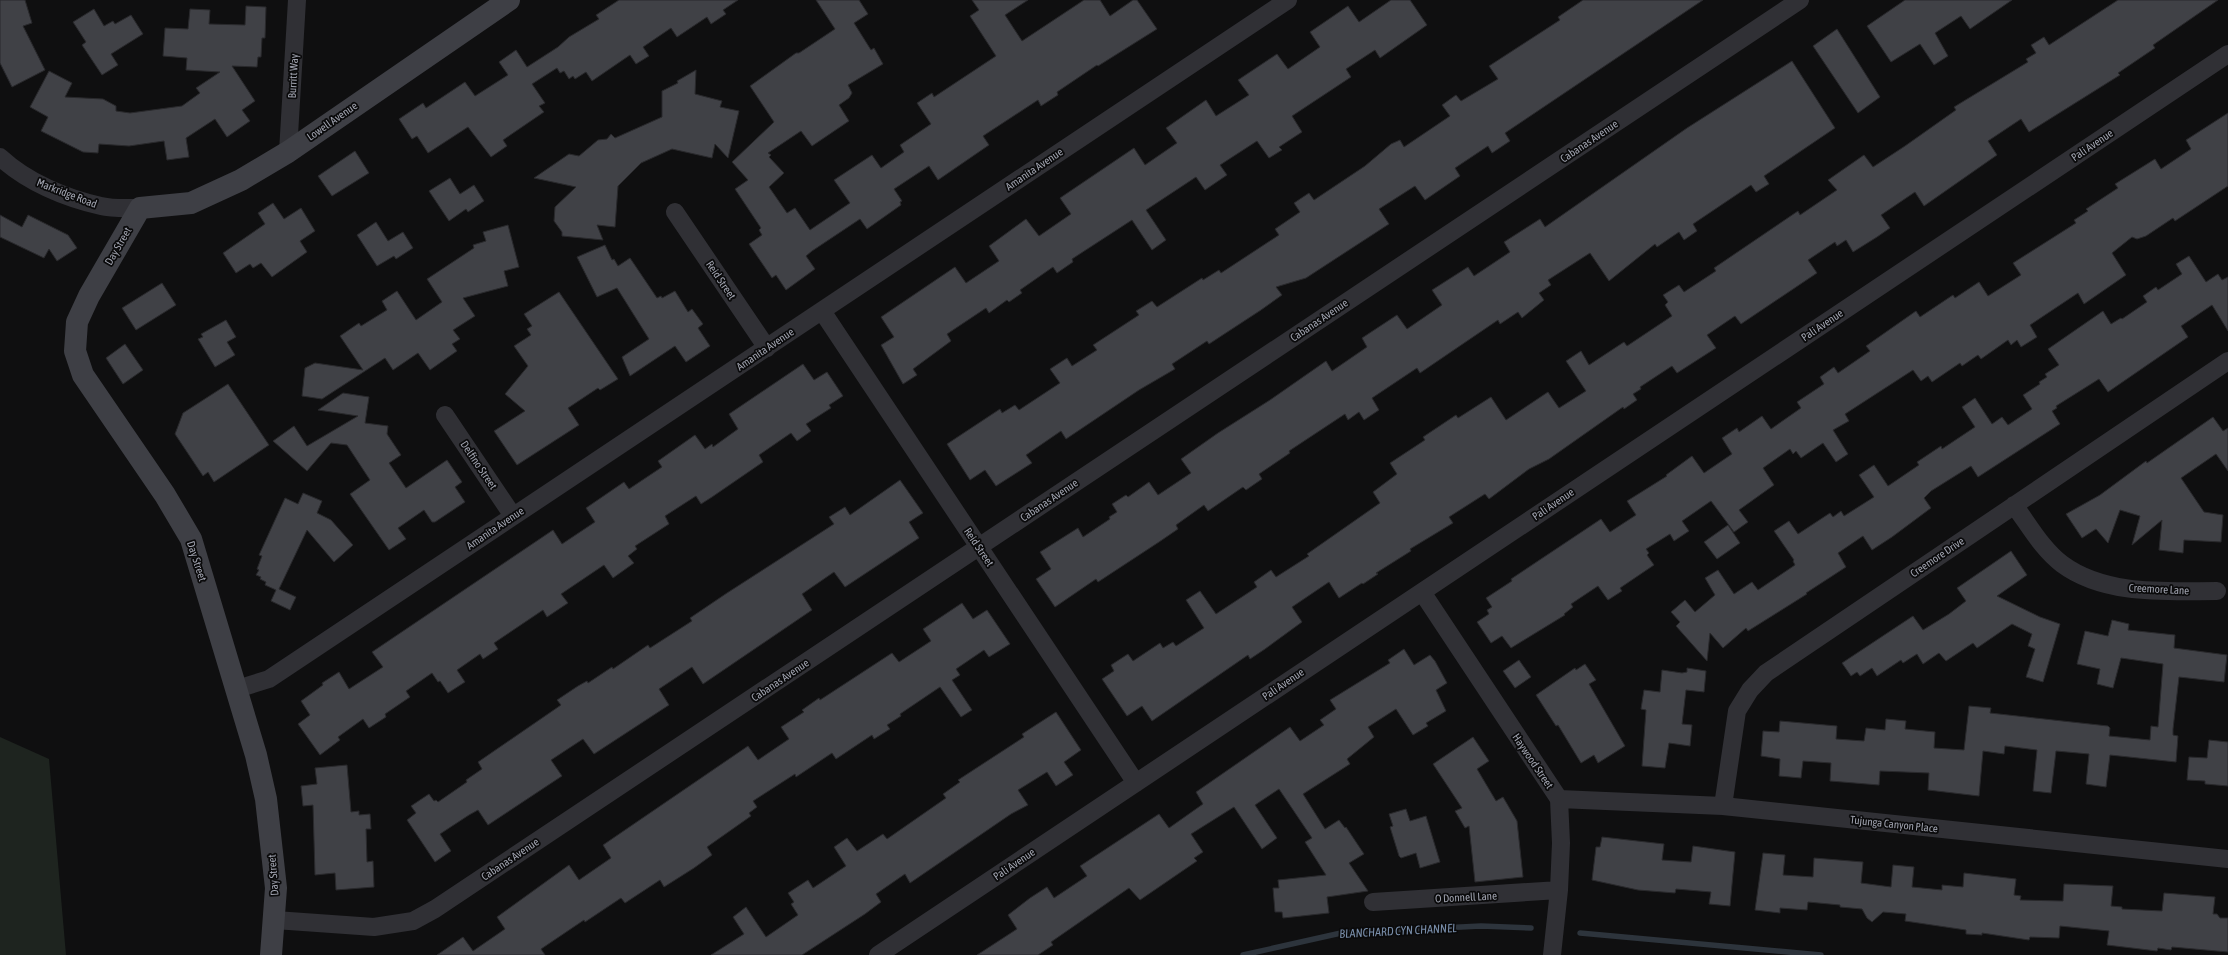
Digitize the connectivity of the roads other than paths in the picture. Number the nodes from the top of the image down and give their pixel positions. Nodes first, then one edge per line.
1 (297, 0) edge
2 (509, 0) edge
3 (1288, 0) edge
4 (1800, 0) edge
5 (2228, 54) edge
6 (288, 152) junction
7 (0, 157) edge
8 (140, 208) junction
9 (675, 212) dead end
10 (822, 311) junction
11 (767, 348) junction
12 (2228, 361) edge
13 (445, 415) dead end
14 (2014, 505) junction
15 (513, 516) junction
16 (979, 547) junction
17 (2217, 591) dead end
18 (1422, 592) junction
19 (237, 689) junction
20 (1136, 783) junction
21 (1559, 799) junction
22 (1723, 806) junction
23 (2228, 859) edge
24 (1559, 890) junction
25 (1373, 902) dead end
26 (275, 920) junction
27 (271, 955) edge
28 (878, 955) edge
29 (1552, 955) edge

1 - 6 street, Burritt Way
2 - 6 street, Lowell Avenue
3 - 10 street, Amanita Avenue
4 - 16 street, Cabanas Avenue
5 - 18 street, Pali Avenue
6 - 8 street, Lowell Avenue
7 - 8 street, Markridge Road
8 - 19 street, Day Street
9 - 11 street, Reid Street
10 - 11 street, Amanita Avenue
10 - 16 street, Reid Street
11 - 15 street, Amanita Avenue
12 - 14 street, Creemore Drive
13 - 15 street, Delfino Street
14 - 17 street, Creemore Lane
14 - 22 street, Creemore Drive
15 - 19 street, Amanita Avenue
16 - 20 street, Reid Street
16 - 26 street, Cabanas Avenue
18 - 20 street, Pali Avenue
18 - 21 street, Haywood Street
19 - 26 street, Day Street
20 - 28 street, Pali Avenue
21 - 22 street, Tujunga Canyon Place
21 - 24 street, Haywood Street
22 - 23 street, Tujunga Canyon Place
24 - 25 street, O Donnell Lane
24 - 29 street, Haywood Street
26 - 27 street, Day Street

